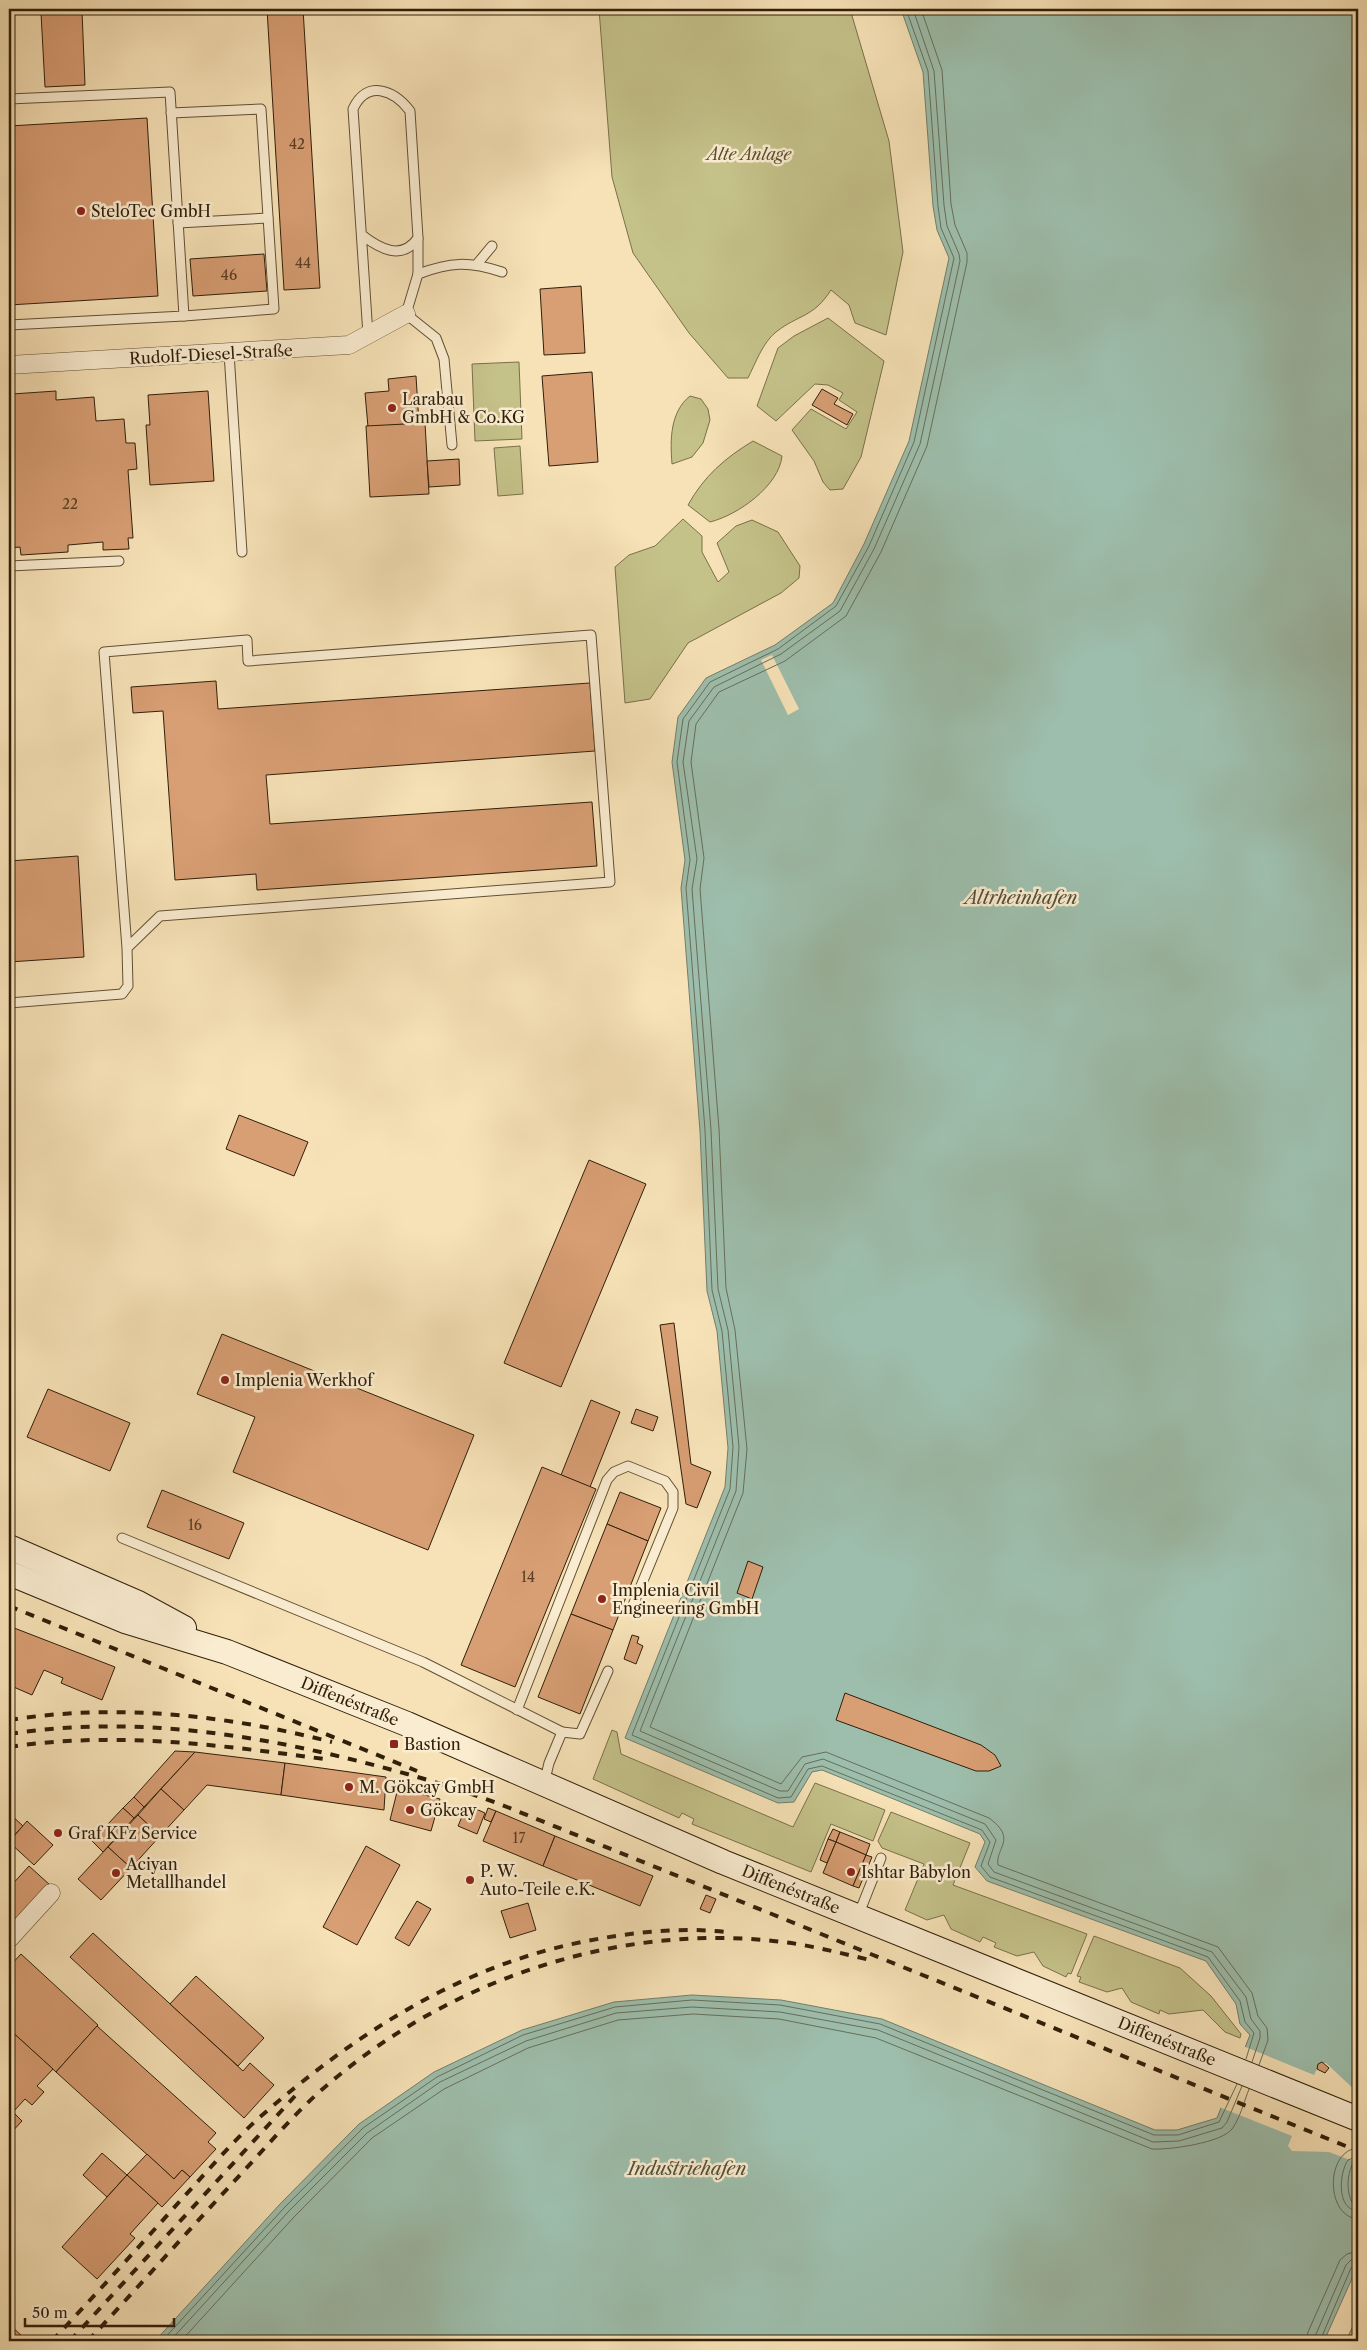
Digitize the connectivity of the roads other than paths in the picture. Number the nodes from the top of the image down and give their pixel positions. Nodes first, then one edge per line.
1 (9, 99) edge
2 (171, 113) junction
3 (268, 218) junction
4 (178, 223) junction
5 (362, 235) junction
6 (418, 238) junction
7 (492, 246) dead end
8 (477, 264) junction
9 (502, 272) dead end
10 (418, 274) junction
11 (406, 314) junction
12 (184, 316) junction
13 (9, 325) edge
14 (368, 335) junction
15 (229, 353) junction
16 (9, 366) edge
17 (452, 445) dead end
18 (242, 552) dead end
19 (119, 562) dead end
20 (9, 566) edge
21 (126, 948) junction
22 (9, 1003) edge
23 (122, 1538) dead end
24 (9, 1547) edge
25 (9, 1573) edge
26 (632, 1610) dead end
27 (227, 1652) junction
28 (608, 1671) dead end
29 (518, 1710) junction
30 (562, 1732) junction
31 (544, 1784) junction
32 (881, 1858) dead end
33 (51, 1893) dead end
34 (858, 1916) junction
35 (9, 1939) edge
36 (1358, 2119) edge

1 - 2 lane
2 - 3 lane
2 - 4 lane
3 - 4 lane
3 - 12 lane
4 - 12 lane
5 - 6 lane
5 - 6 lane
5 - 14 lane
6 - 10 lane
7 - 8 lane
8 - 9 lane
8 - 10 lane
10 - 11 lane
11 - 14 street, Rudolf-Diesel-Straße
11 - 17 lane
12 - 13 lane
14 - 15 street, Rudolf-Diesel-Straße
15 - 16 street, Rudolf-Diesel-Straße
15 - 18 lane
19 - 20 lane
21 - 21 lane
21 - 22 lane
23 - 29 lane
24 - 27 main road, Diffenéstraße
25 - 27 main road, Diffenéstraße
26 - 29 lane
27 - 31 main road, Diffenéstraße
28 - 30 lane
29 - 30 lane
30 - 31 lane
31 - 34 main road, Diffenéstraße
32 - 34 lane
33 - 35 street
34 - 36 main road, Diffenéstraße

